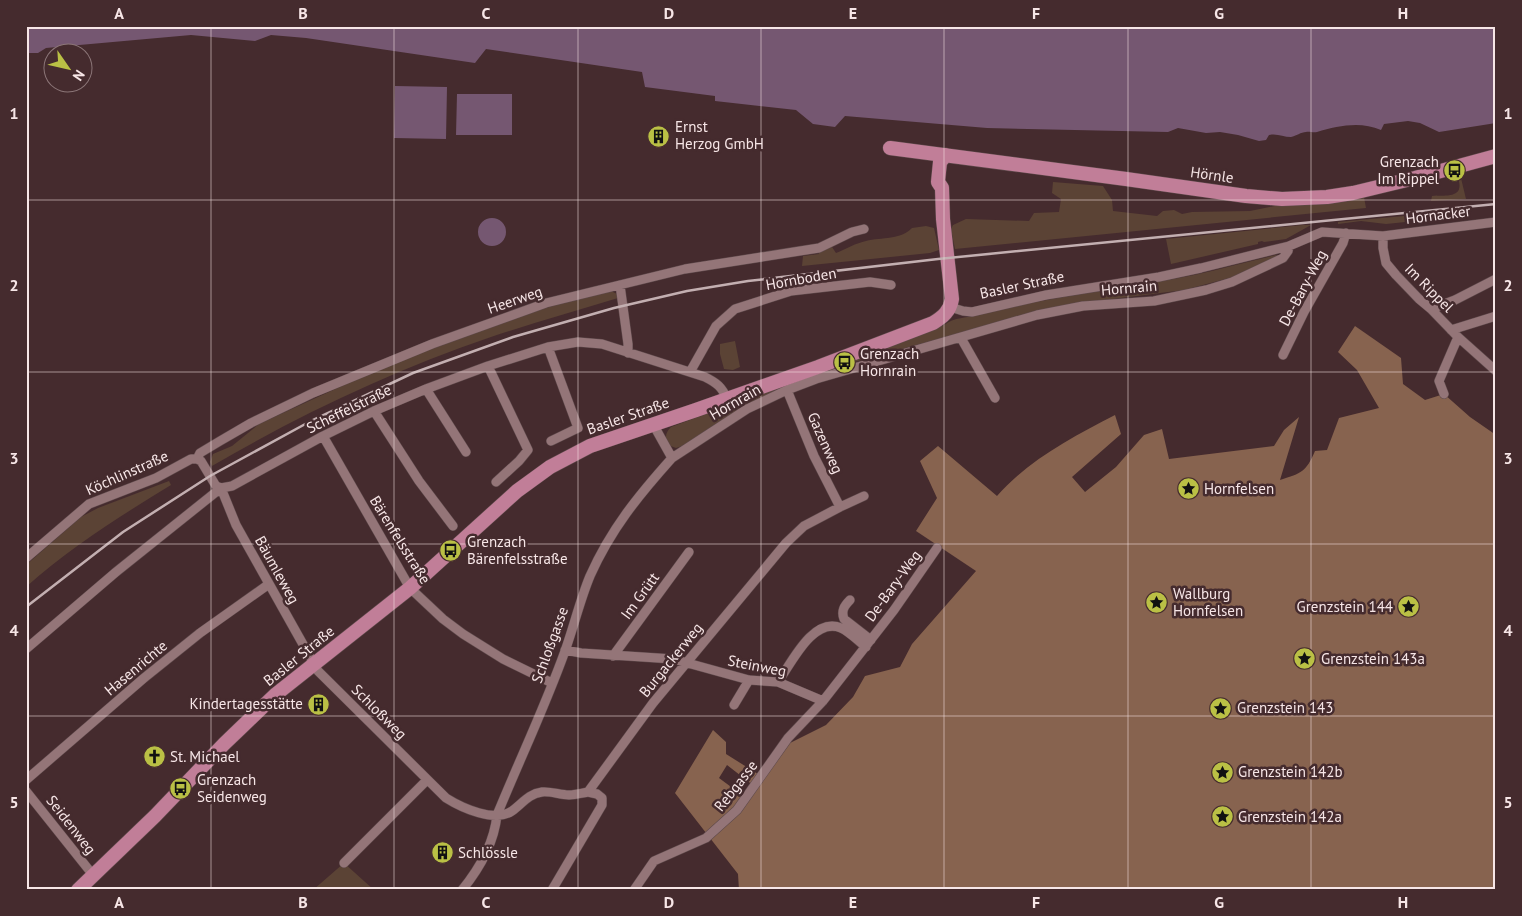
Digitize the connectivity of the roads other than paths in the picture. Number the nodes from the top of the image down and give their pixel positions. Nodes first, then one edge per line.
1 (890, 148) dead end
2 (914, 150) junction
3 (952, 155) junction
4 (1496, 156) edge
5 (940, 182) junction
6 (1496, 222) edge
7 (864, 229) dead end
8 (1346, 233) junction
9 (1383, 236) junction
10 (1290, 246) junction
11 (1496, 279) edge
12 (620, 285) junction
13 (892, 285) dead end
14 (950, 307) junction
15 (1431, 309) junction
16 (1496, 316) edge
17 (1455, 333) junction
18 (961, 338) junction
19 (548, 347) junction
20 (628, 353) junction
21 (1283, 355) dead end
22 (488, 366) junction
23 (1496, 371) edge
24 (690, 372) junction
25 (426, 389) junction
26 (787, 390) junction
27 (1444, 394) dead end
28 (995, 398) dead end
29 (728, 399) junction
30 (374, 411) junction
31 (653, 424) junction
32 (323, 436) junction
33 (551, 441) dead end
34 (466, 452) dead end
35 (672, 458) junction
36 (199, 460) junction
37 (496, 482) dead end
38 (221, 488) junction
39 (864, 496) dead end
40 (840, 507) junction
41 (453, 526) dead end
42 (937, 548) dead end
43 (689, 552) dead end
44 (26, 558) edge
45 (269, 584) junction
46 (410, 588) junction
47 (850, 600) dead end
48 (868, 643) junction
49 (26, 649) edge
50 (565, 650) junction
51 (613, 656) junction
52 (314, 664) junction
53 (685, 664) junction
54 (748, 680) junction
55 (778, 682) junction
56 (552, 683) junction
57 (823, 701) junction
58 (734, 705) dead end
59 (26, 780) edge
60 (427, 780) junction
61 (26, 791) edge
62 (588, 792) junction
63 (497, 815) junction
64 (344, 863) dead end
65 (93, 875) junction
66 (78, 890) edge
67 (462, 890) edge
68 (552, 890) edge
69 (634, 890) edge

1 - 2 main road, Hörnle
2 - 3 main road, Hörnle
2 - 5 main road
3 - 4 main road, Hörnle
3 - 5 main road
5 - 14 main road
6 - 9 street, Hornacker
7 - 12 street, Heerweg
8 - 9 street
8 - 10 street, Basler Straße
8 - 21 street, De-Bary-Weg
9 - 15 street, Im Rippel
10 - 14 street, Basler Straße
10 - 18 street, Hornrain
11 - 15 street
12 - 20 street
12 - 36 street, Heerweg
13 - 24 street, Hornboden
14 - 29 main road, Basler Straße
15 - 17 street, Im Rippel
16 - 17 street
17 - 23 street, Im Rippel
17 - 27 street
18 - 26 street, Hornrain
18 - 28 street
19 - 20 street, Scheffelstraße
19 - 22 street, Scheffelstraße
19 - 33 street
20 - 24 street, Scheffelstraße
22 - 25 street, Scheffelstraße
22 - 37 street
24 - 29 street, Scheffelstraße
25 - 30 street, Scheffelstraße
25 - 34 street
26 - 35 street, Hornrain
26 - 40 street, Gazenweg
29 - 31 main road, Basler Straße
30 - 32 street, Scheffelstraße
30 - 41 street
31 - 35 street
31 - 46 main road, Basler Straße
32 - 38 street, Scheffelstraße
32 - 46 street, Bärenfelsstraße
35 - 50 street, Schloßgasse
36 - 38 street
36 - 44 street, Köchlinstraße
38 - 45 street, Bäumleweg
38 - 49 street, Scheffelstraße
39 - 40 street, Burgackerweg
40 - 53 street, Burgackerweg
42 - 48 street, De-Bary-Weg
43 - 51 street, Im Grütt
45 - 52 street, Bäumleweg
45 - 59 street, Hasenrichte
46 - 52 main road, Basler Straße
46 - 56 street, Bärenfelsstraße
47 - 48 street, De-Bary-Weg
48 - 55 street
48 - 57 street, De-Bary-Weg
50 - 51 street, Steinweg
50 - 56 street, Schloßgasse
51 - 53 street, Steinweg
52 - 60 street, Schloßweg
52 - 65 main road, Basler Straße
53 - 54 street, Steinweg
53 - 62 street, Burgackerweg
54 - 55 street, Steinweg
54 - 58 street
55 - 57 street, Steinweg
56 - 63 street, Schloßgasse
57 - 69 street, Rebgasse
60 - 63 street, Schloßweg
60 - 64 street
61 - 65 street, Seidenweg
62 - 63 street
62 - 68 street
63 - 67 street, Schloßgasse
65 - 66 main road, Basler Straße

